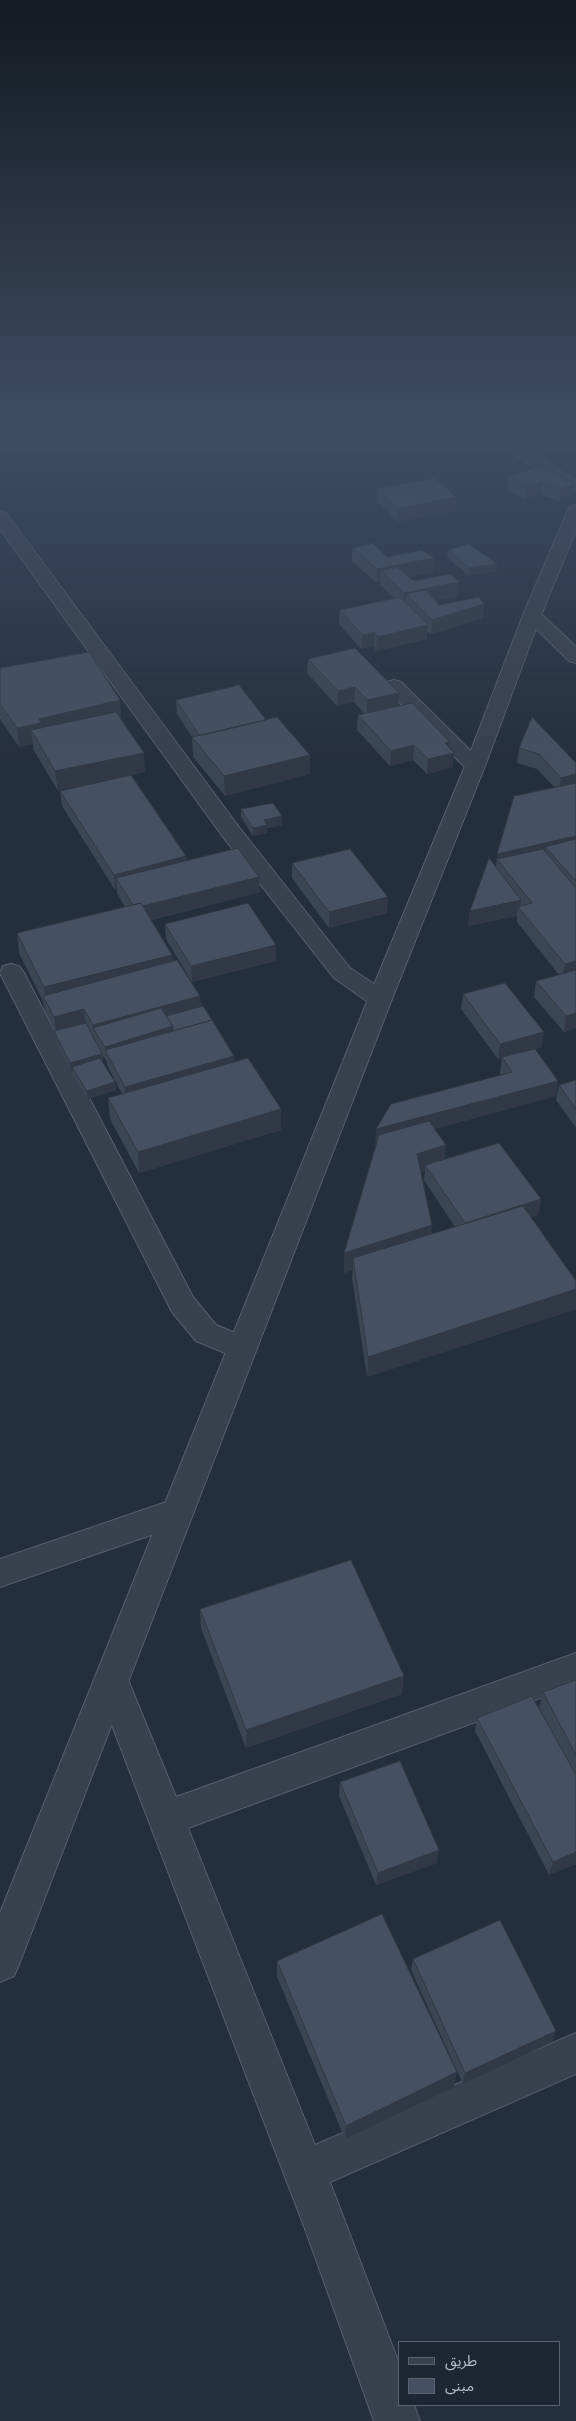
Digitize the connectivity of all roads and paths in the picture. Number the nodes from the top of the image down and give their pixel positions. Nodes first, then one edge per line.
1 (18, 542) edge
2 (563, 542) edge
3 (532, 615) junction
4 (576, 657) edge
5 (394, 686) edge
6 (475, 766) junction
7 (11, 971) dead end
8 (380, 999) junction
9 (242, 1348) junction
10 (178, 1512) junction
11 (0, 1573) edge
12 (576, 1669) edge
13 (112, 1681) junction
14 (166, 1818) junction
15 (0, 1962) edge
16 (576, 2053) edge
17 (304, 2172) junction
18 (397, 2421) edge

1 - 8 street
2 - 3 street
3 - 4 street
3 - 6 street
5 - 6 street
6 - 8 street
7 - 9 street
8 - 9 street
9 - 10 street
10 - 11 street
10 - 13 street
12 - 14 street
13 - 14 street
13 - 15 street
14 - 17 street
16 - 17 street
17 - 18 street

